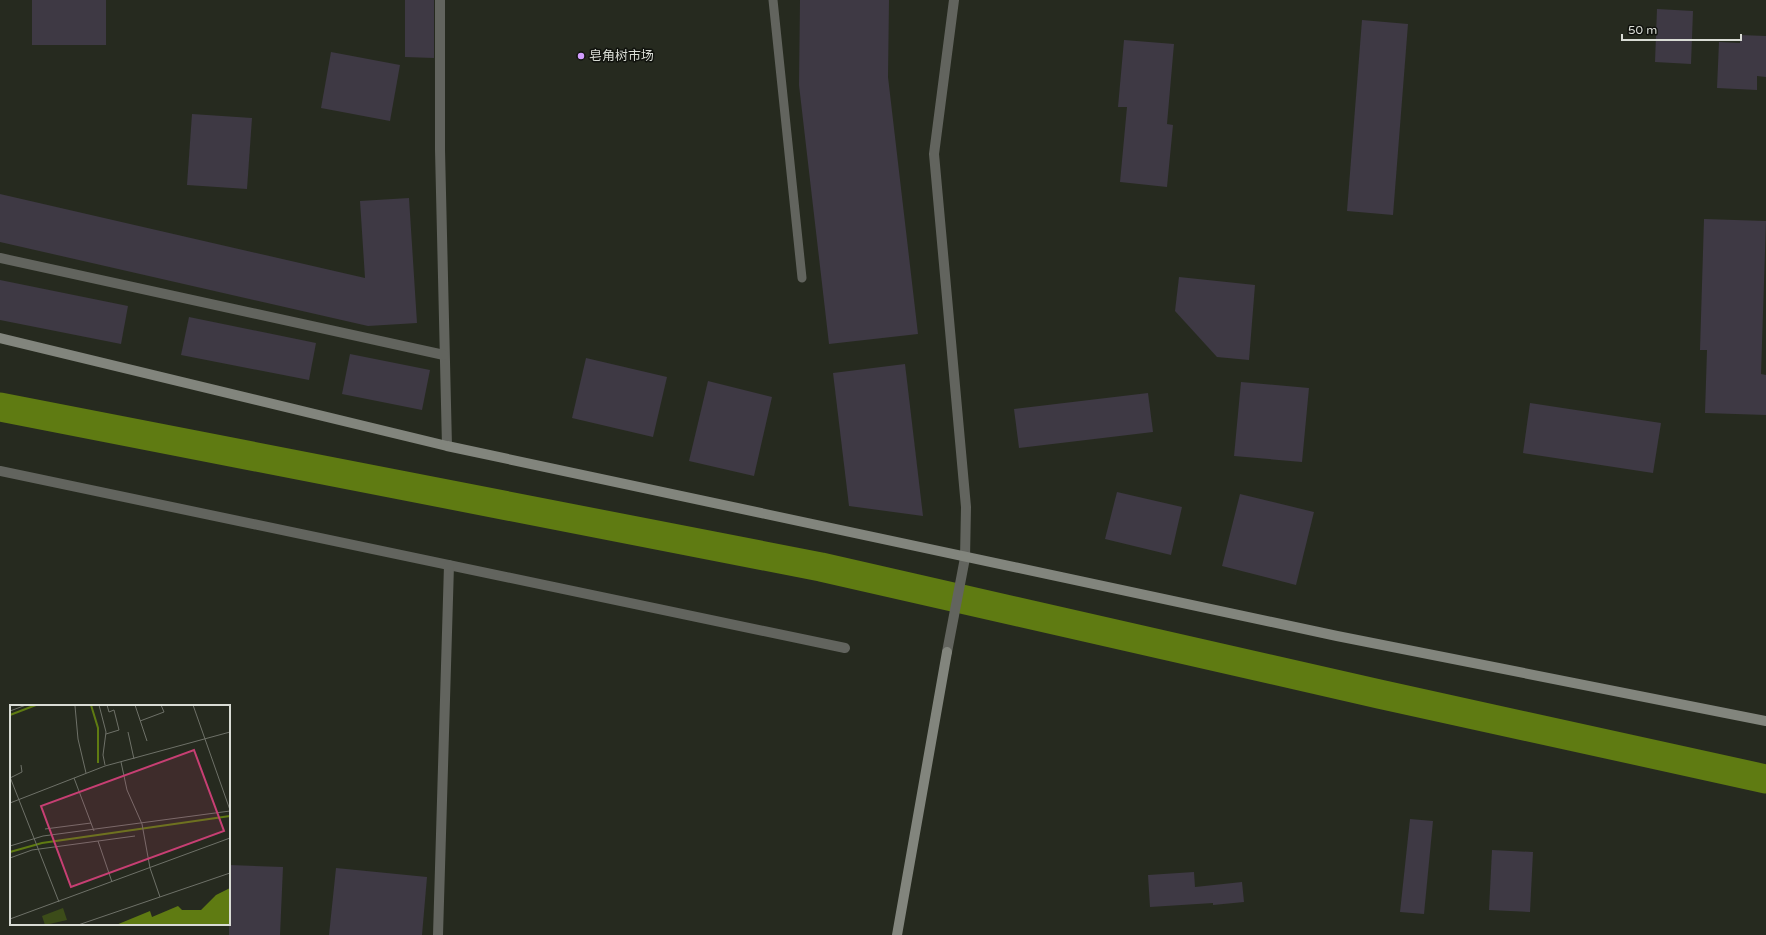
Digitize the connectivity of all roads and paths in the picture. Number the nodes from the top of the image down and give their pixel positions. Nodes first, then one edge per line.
1 (440, 0) edge
2 (773, 0) edge
3 (954, 0) edge
4 (0, 258) edge
5 (802, 278) dead end
6 (0, 338) edge
7 (444, 355) junction
8 (447, 446) junction
9 (0, 471) edge
10 (965, 558) junction
11 (449, 565) junction
12 (846, 648) dead end
13 (1766, 721) edge
14 (438, 935) edge
15 (897, 935) edge

1 - 7 street
2 - 5 lane
3 - 10 street
4 - 7 street
6 - 8 street
7 - 8 street
8 - 10 street
9 - 11 street
10 - 13 street
10 - 15 street
11 - 12 street
11 - 14 street

